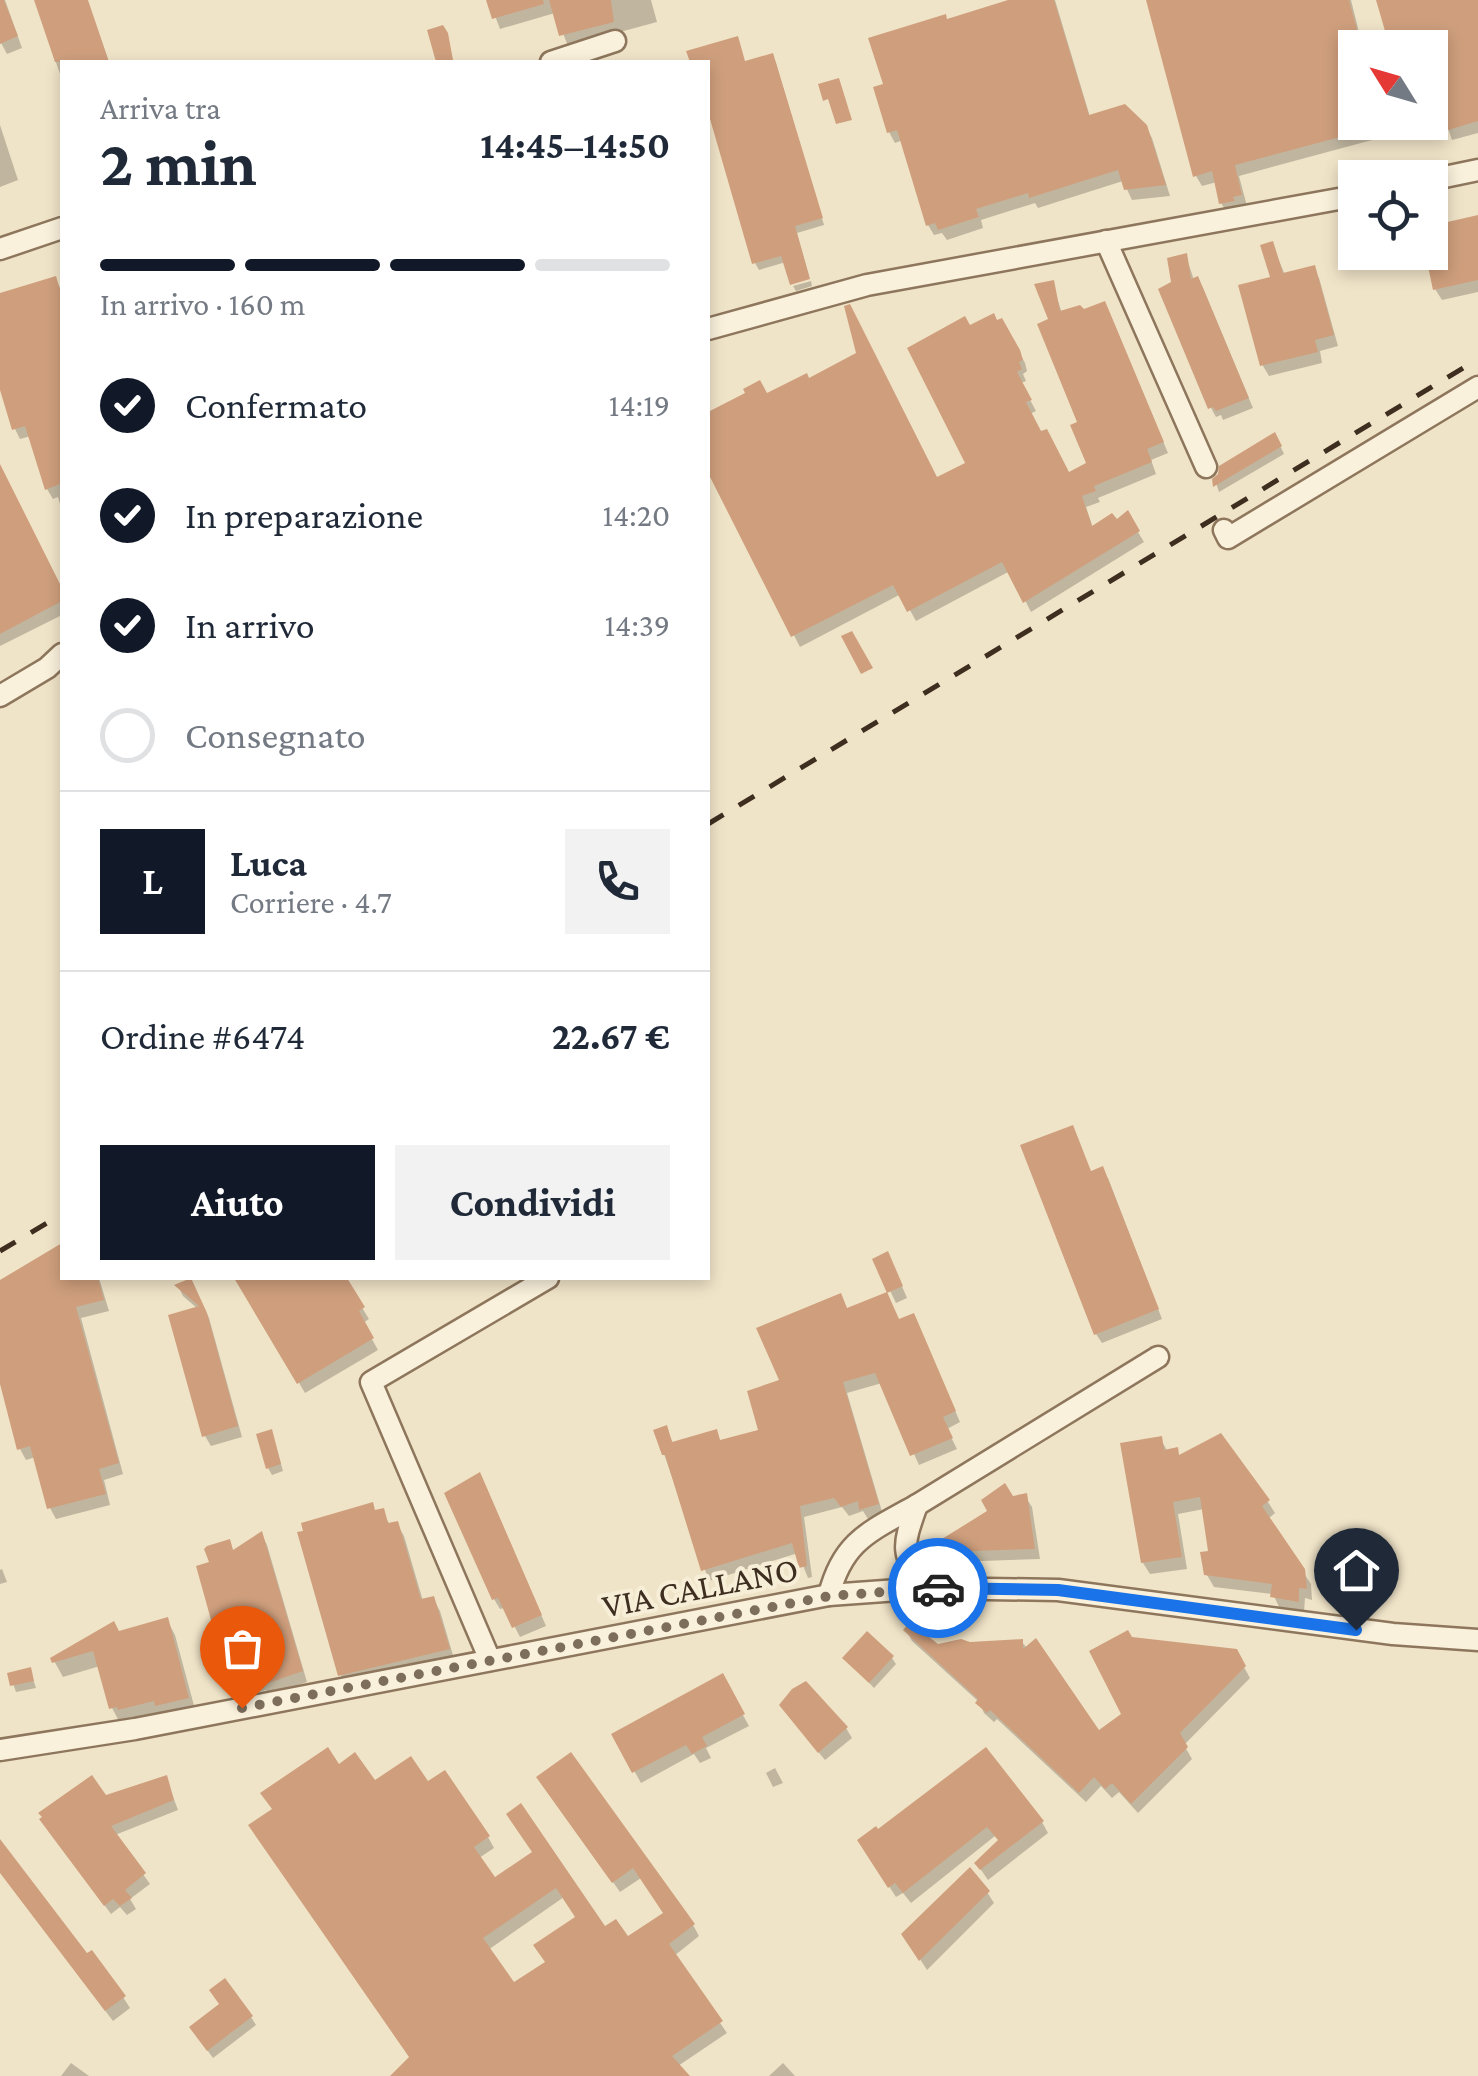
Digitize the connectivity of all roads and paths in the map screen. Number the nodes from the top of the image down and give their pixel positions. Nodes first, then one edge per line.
1 (615, 41) dead end
2 (557, 60) edge
3 (1478, 170) edge
4 (1448, 176) edge
5 (1338, 199) edge
6 (60, 229) edge
7 (1106, 241) junction
8 (0, 250) edge
9 (710, 328) edge
10 (1478, 387) edge
11 (1206, 467) dead end
12 (1224, 530) dead end
13 (60, 656) edge
14 (0, 696) edge
15 (545, 1280) edge
16 (1158, 1357) dead end
17 (917, 1505) junction
18 (926, 1588) junction
19 (830, 1596) junction
20 (1473, 1644) edge
21 (490, 1660) junction
22 (0, 1750) edge

1 - 2 street
3 - 4 street
5 - 7 street
6 - 8 street
7 - 9 street
7 - 11 street
10 - 12 street
13 - 14 street
15 - 21 street
16 - 17 street
17 - 18 street
17 - 19 street
18 - 19 street, VIA CALLANO
18 - 20 street, VIA CALLANO
19 - 21 street, VIA CALLANO
21 - 22 street, VIA CALLANO

